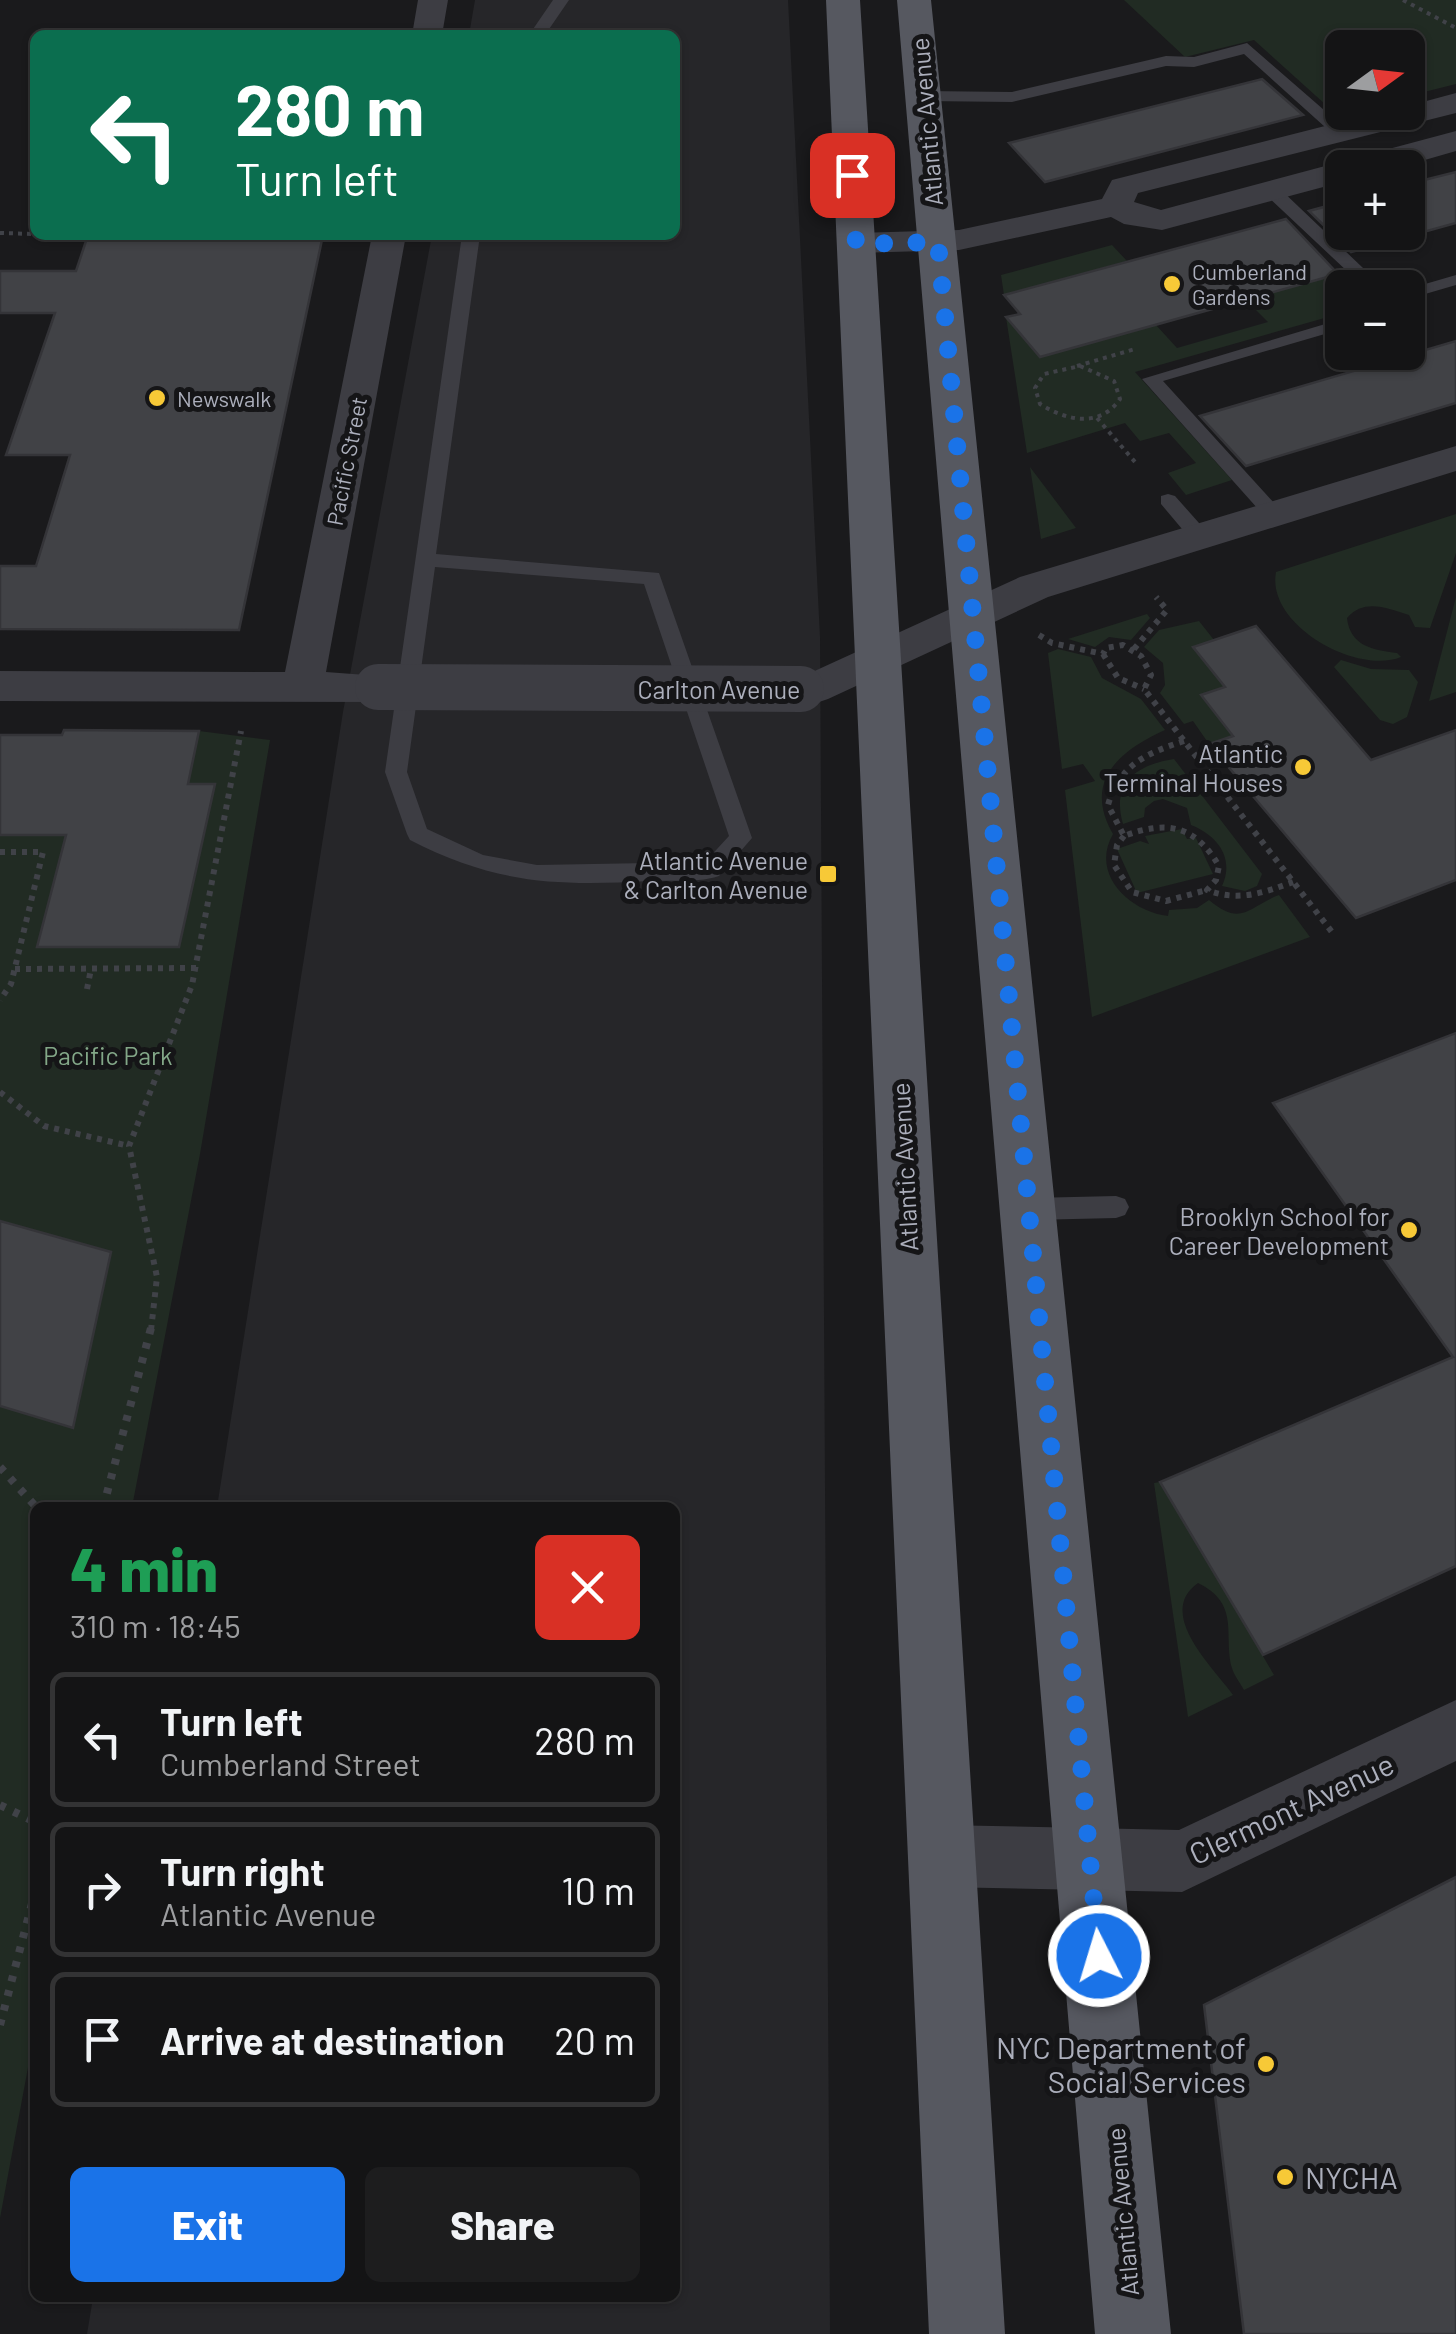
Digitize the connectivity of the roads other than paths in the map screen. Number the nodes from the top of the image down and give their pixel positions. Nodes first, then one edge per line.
1 (433, 0) edge
2 (561, 0) edge
3 (843, 0) edge
4 (914, 0) edge
5 (427, 30) edge
6 (540, 30) edge
7 (924, 96) junction
8 (1451, 109) edge
9 (1340, 133) junction
10 (1456, 142) edge
11 (1425, 150) edge
12 (1325, 177) edge
13 (1272, 191) junction
14 (1116, 206) junction
15 (387, 240) edge
16 (470, 240) edge
17 (938, 242) junction
18 (856, 244) junction
19 (1357, 270) edge
20 (1456, 280) edge
21 (1425, 289) edge
22 (1325, 329) edge
23 (1456, 458) edge
24 (1168, 500) dead end
25 (1274, 514) junction
26 (1200, 537) junction
27 (426, 560) junction
28 (974, 614) junction
29 (880, 660) junction
30 (0, 686) edge
31 (302, 686) junction
32 (1116, 1207) dead end
33 (1030, 1210) junction
34 (1456, 1730) edge
35 (941, 1856) junction
36 (1090, 1860) junction
37 (967, 2334) edge
38 (1133, 2334) edge

1 - 5 street
2 - 6 lane
3 - 18 main road, Atlantic Avenue
4 - 7 main road, Atlantic Avenue
7 - 9 lane
7 - 17 main road, Atlantic Avenue
8 - 9 street
9 - 14 street
10 - 11 street
12 - 13 street
13 - 14 street
13 - 19 lane
14 - 17 street
15 - 31 street, Pacific Street
16 - 27 lane
17 - 18 street
17 - 28 main road, Atlantic Avenue
18 - 29 main road, Atlantic Avenue
20 - 21 lane
22 - 25 lane
23 - 25 street, Carlton Avenue
24 - 26 lane
25 - 26 street, Carlton Avenue
26 - 28 street, Carlton Avenue
27 - 27 lane
28 - 29 street, Carlton Avenue
28 - 33 main road, Atlantic Avenue
29 - 31 street, Carlton Avenue, bridge
29 - 35 main road, Atlantic Avenue
30 - 31 street, Carlton Avenue
32 - 33 lane
33 - 36 main road, Atlantic Avenue
34 - 36 street, Clermont Avenue
35 - 36 street, Clermont Avenue
35 - 37 main road, Atlantic Avenue
36 - 38 main road, Atlantic Avenue

